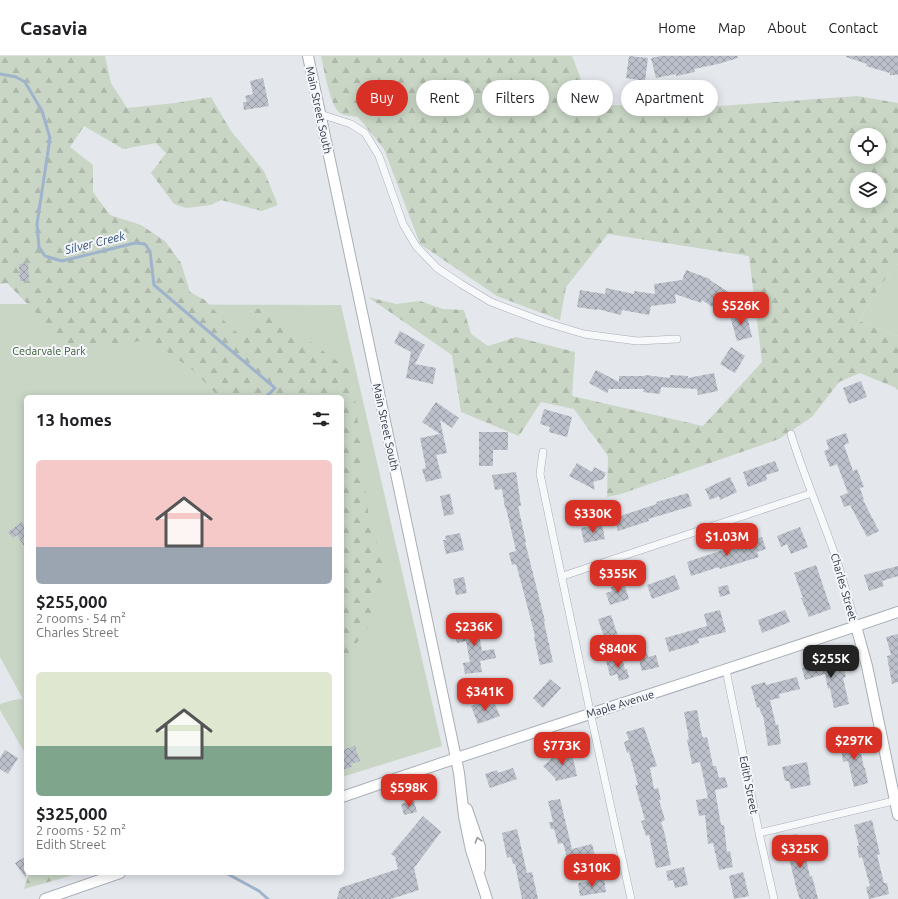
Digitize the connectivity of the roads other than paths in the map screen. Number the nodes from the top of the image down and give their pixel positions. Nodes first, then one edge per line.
1 (308, 56) edge
2 (320, 114) junction
3 (677, 339) dead end
4 (791, 434) dead end
5 (543, 452) dead end
6 (812, 493) junction
7 (562, 576) junction
8 (898, 612) edge
9 (856, 626) junction
10 (726, 670) junction
11 (590, 713) junction
12 (456, 758) junction
13 (344, 796) edge
14 (896, 801) edge
15 (898, 815) edge
16 (759, 833) junction
17 (114, 875) edge
18 (45, 899) edge
19 (487, 899) edge
20 (631, 899) edge
21 (774, 899) edge

1 - 2 street, Main Street South
2 - 3 street
2 - 12 street, Main Street South
4 - 6 street, Charles Street
5 - 7 street
6 - 7 street
6 - 9 street, Charles Street
7 - 11 street
8 - 9 street, Maple Avenue
9 - 10 street, Maple Avenue
9 - 14 street, Charles Street
10 - 11 street, Maple Avenue
10 - 16 street, Edith Street
11 - 12 street, Maple Avenue
11 - 20 street
12 - 13 street, Maple Avenue
12 - 19 street, Main Street South
14 - 15 street, Charles Street
14 - 16 street
16 - 21 street, Edith Street
17 - 18 street

